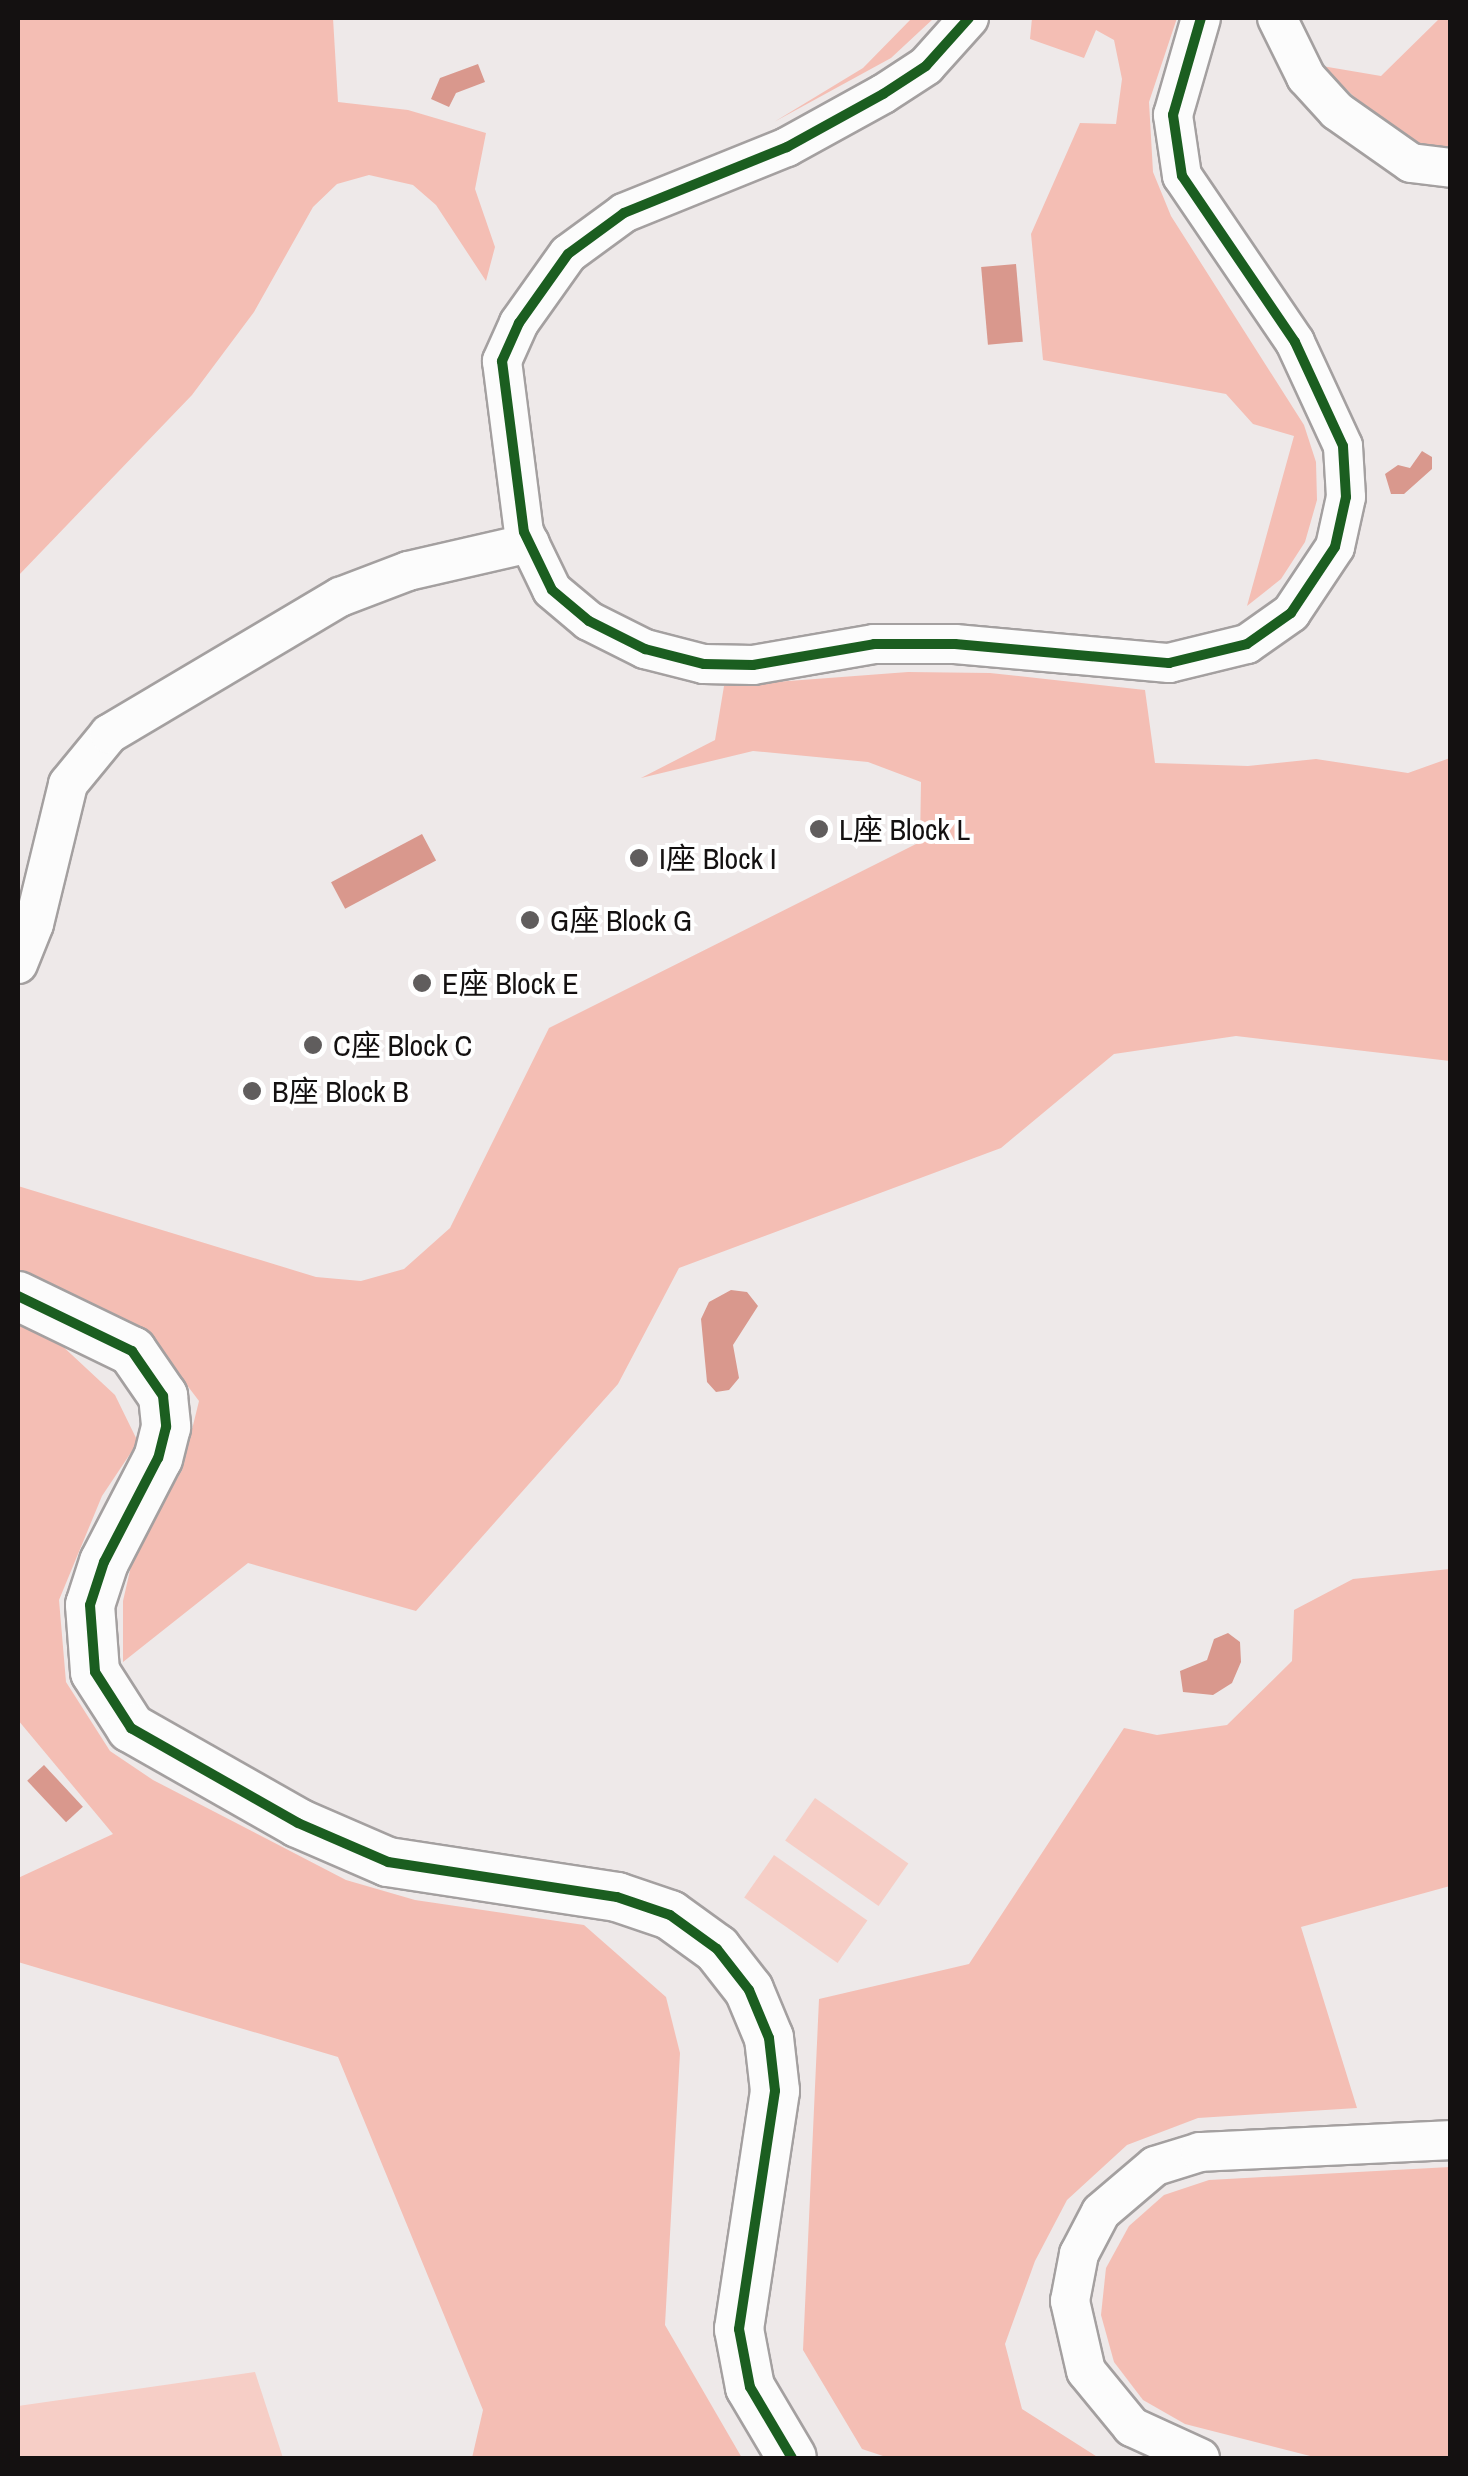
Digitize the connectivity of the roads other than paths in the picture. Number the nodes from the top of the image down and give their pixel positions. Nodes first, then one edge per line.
1 (970, 18) edge
2 (1201, 18) edge
3 (1278, 18) edge
4 (1450, 168) edge
5 (530, 544) junction
6 (18, 964) edge
7 (18, 1296) edge
8 (1450, 2140) edge
9 (792, 2458) edge
10 (1200, 2458) edge

1 - 5 street
2 - 5 street
3 - 4 street
5 - 6 street
7 - 9 street
8 - 10 street

